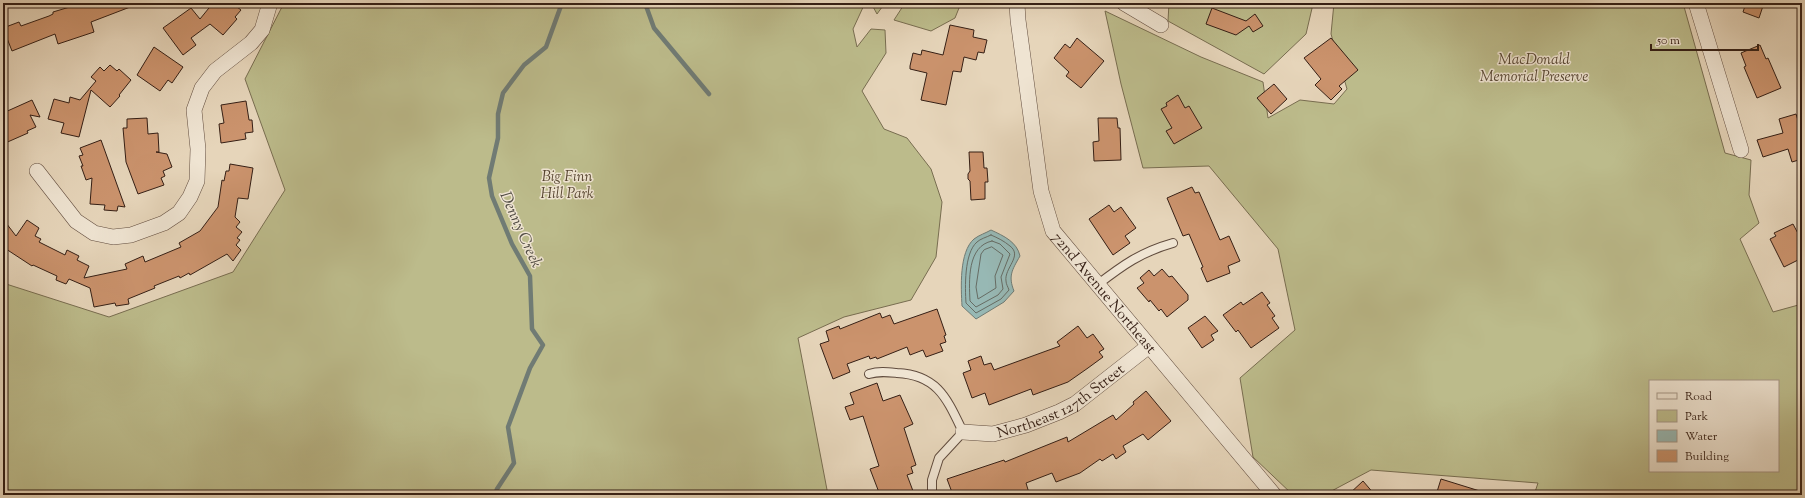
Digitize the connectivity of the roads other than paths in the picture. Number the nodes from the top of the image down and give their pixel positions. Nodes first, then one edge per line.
1 (270, 3) edge
2 (1018, 3) edge
3 (1124, 3) edge
4 (1696, 3) edge
5 (1161, 25) dead end
6 (1741, 150) dead end
7 (37, 171) dead end
8 (1173, 243) dead end
9 (1097, 285) junction
10 (1149, 346) junction
11 (869, 374) dead end
12 (963, 432) junction
13 (932, 495) edge
14 (1274, 495) edge

1 - 7 street
2 - 9 street, 72nd Avenue Northeast
3 - 5 street
4 - 6 street
8 - 9 lane
9 - 10 street, 72nd Avenue Northeast
10 - 12 street, Northeast 127th Street
10 - 14 street, 72nd Avenue Northeast
11 - 12 lane
12 - 13 lane

